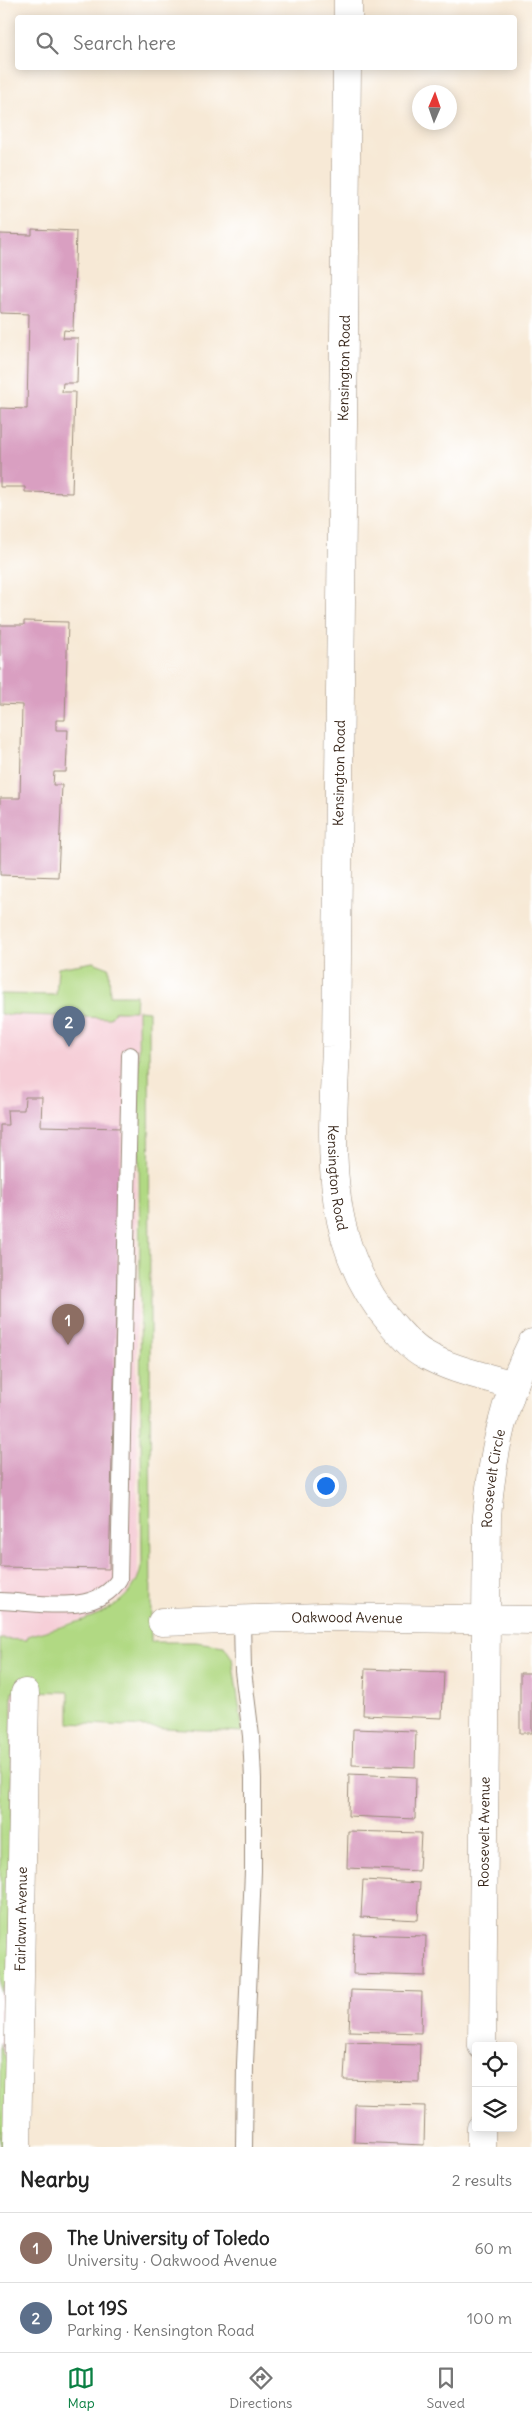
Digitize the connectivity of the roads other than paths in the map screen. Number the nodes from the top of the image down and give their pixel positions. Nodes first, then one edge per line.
1 (348, 0) edge
2 (348, 15) edge
3 (347, 70) edge
4 (130, 1055) dead end
5 (532, 1343) edge
6 (514, 1385) junction
7 (0, 1601) edge
8 (242, 1620) junction
9 (487, 1620) junction
10 (532, 1620) edge
11 (162, 1622) dead end
12 (25, 1693) dead end
13 (482, 2042) edge
14 (481, 2132) edge
15 (17, 2147) edge
16 (244, 2147) edge
17 (481, 2147) edge

1 - 2 street
3 - 6 street, Kensington Road
4 - 7 lane
5 - 6 street, Roosevelt Circle
6 - 9 street, Roosevelt Circle
8 - 9 street, Oakwood Avenue
8 - 11 street, Oakwood Avenue
8 - 16 lane
9 - 10 street, Oakwood Avenue
9 - 13 street, Roosevelt Avenue
12 - 15 street, Fairlawn Avenue
14 - 17 street

